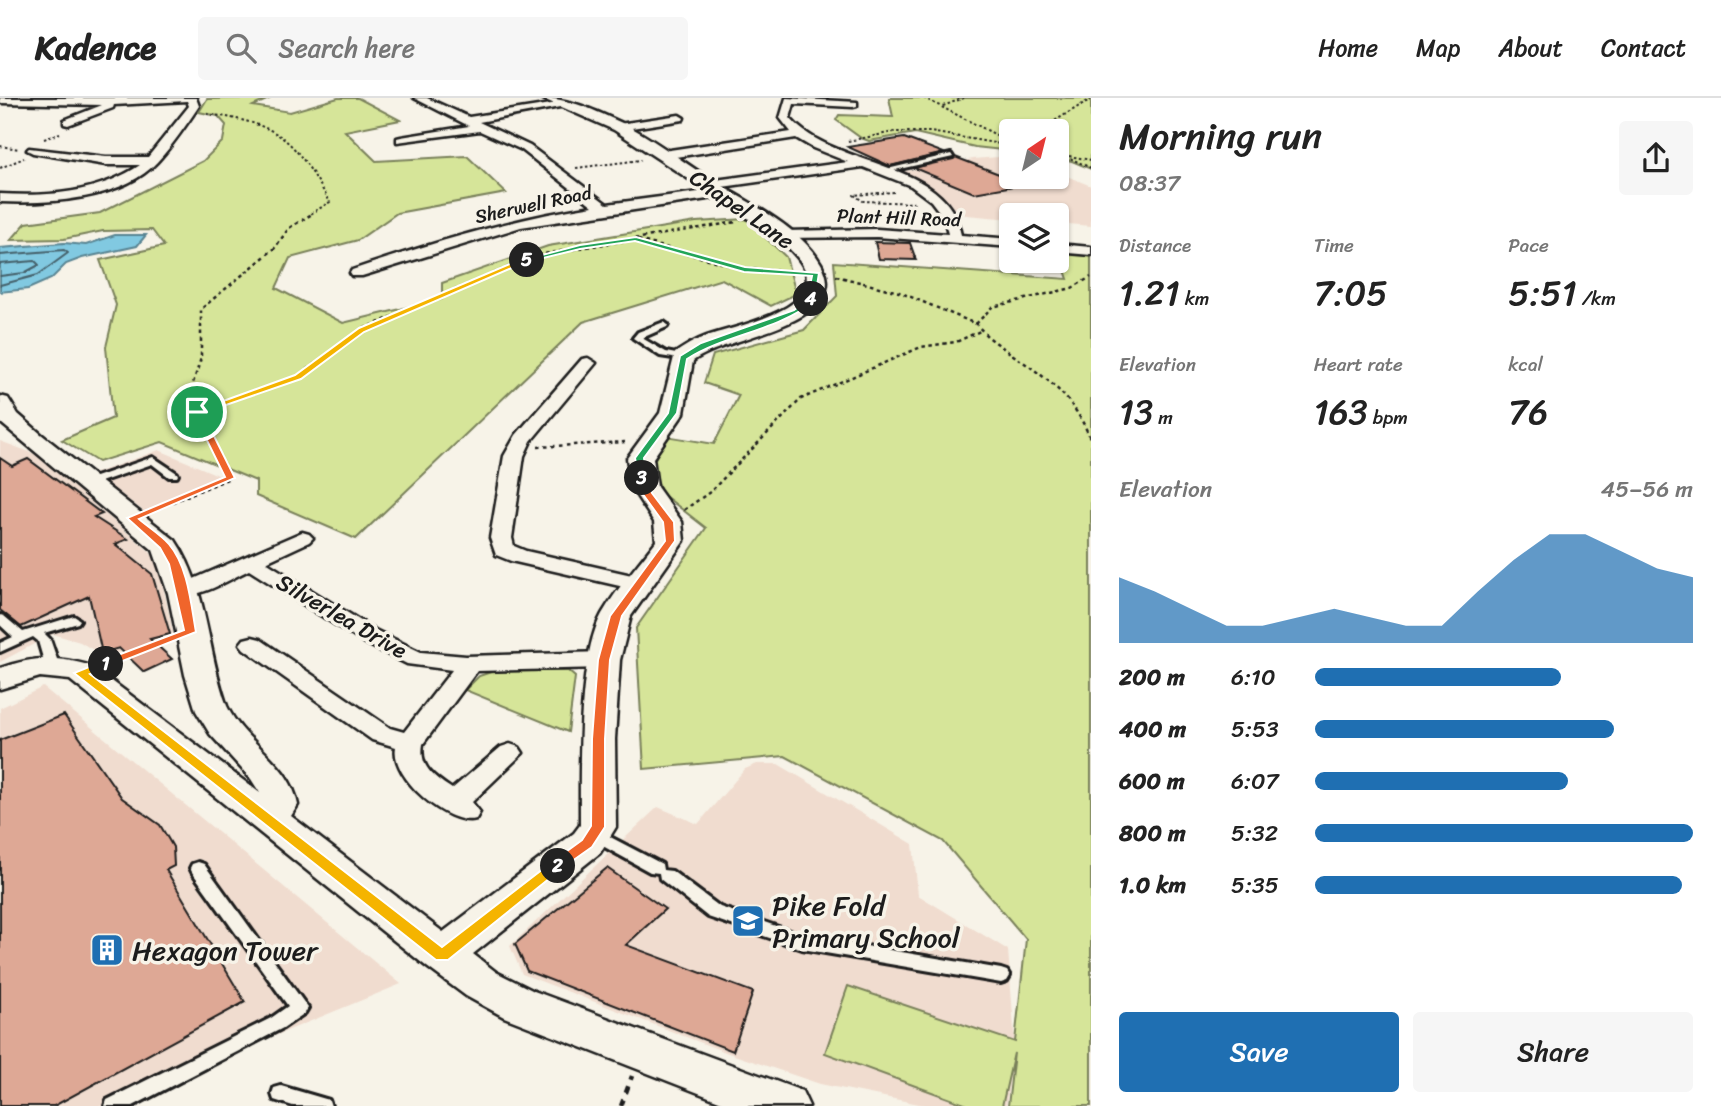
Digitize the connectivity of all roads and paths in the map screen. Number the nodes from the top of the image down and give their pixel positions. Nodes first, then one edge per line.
1 (188, 98) edge
2 (419, 98) edge
3 (924, 98) edge
4 (964, 98) edge
5 (1091, 99) edge
6 (0, 100) edge
7 (791, 100) edge
8 (554, 101) edge
9 (118, 102) junction
10 (853, 104) dead end
11 (942, 106) junction
12 (189, 112) junction
13 (679, 118) dead end
14 (1058, 119) edge
15 (470, 120) junction
16 (68, 122) joint
17 (482, 127) junction
18 (620, 127) junction
19 (799, 134) junction
20 (999, 137) edge
21 (401, 140) dead end
22 (999, 142) edge
23 (822, 146) junction
24 (36, 151) junction
25 (1069, 155) edge
26 (664, 156) junction
27 (951, 156) dead end
28 (1069, 158) edge
29 (1091, 160) edge
30 (152, 161) junction
31 (867, 163) junction
32 (0, 168) edge
33 (1091, 168) edge
34 (557, 170) junction
35 (886, 170) junction
36 (715, 189) junction
37 (923, 189) junction
38 (0, 198) edge
39 (940, 203) junction
40 (604, 208) junction
41 (762, 219) junction
42 (786, 235) junction
43 (955, 238) junction
44 (636, 239) junction
45 (999, 242) edge
46 (1069, 249) edge
47 (1091, 251) edge
48 (357, 273) dead end
49 (816, 274) junction
50 (1091, 277) edge
51 (976, 324) junction
52 (664, 326) dead end
53 (980, 331) junction
54 (683, 358) junction
55 (588, 363) dead end
56 (197, 412) junction
57 (3, 414) edge
58 (1091, 441) edge
59 (647, 445) junction
60 (514, 456) junction
61 (173, 475) dead end
62 (88, 483) junction
63 (132, 518) junction
64 (668, 522) junction
65 (302, 538) dead end
66 (251, 562) junction
67 (637, 583) junction
68 (183, 589) junction
69 (0, 619) edge
70 (74, 620) dead end
71 (190, 632) junction
72 (252, 644) dead end
73 (0, 648) edge
74 (44, 655) junction
75 (604, 660) junction
76 (466, 664) junction
77 (0, 679) edge
78 (410, 742) junction
79 (510, 753) dead end
80 (267, 818) junction
81 (595, 834) junction
82 (198, 868) dead end
83 (442, 955) junction
84 (1001, 976) dead end
85 (281, 1094) dead end
86 (114, 1106) edge
87 (322, 1106) edge
88 (786, 1106) edge

1 - 9 street
1 - 12 street
2 - 15 street
3 - 11 path
4 - 11 path
5 - 14 path
6 - 9 street
7 - 10 street
7 - 19 street
8 - 15 street
8 - 18 street, Chapel Lane
9 - 16 street
11 - 20 path
12 - 30 street
12 - 56 path
13 - 18 street
15 - 17 street
16 - 24 path
17 - 21 street
17 - 34 street
18 - 26 street, Chapel Lane
19 - 23 street
19 - 26 street
22 - 23 path
23 - 31 street
24 - 30 street
24 - 32 path
25 - 29 path
26 - 34 path
26 - 36 street, Chapel Lane
27 - 35 lane
28 - 33 path
30 - 38 street
31 - 35 street
31 - 36 street, Sherwell Road
34 - 40 street
35 - 37 street
36 - 40 street, Sherwell Road
36 - 41 street, Chapel Lane
37 - 39 street
37 - 39 path
39 - 43 street
40 - 48 street, Sherwell Road
41 - 42 street, Chapel Lane
41 - 44 path
42 - 43 street, Plant Hill Road
42 - 49 street, Chapel Lane
43 - 45 street, Plant Hill Road
44 - 49 path
44 - 56 path
46 - 47 street
49 - 51 path
49 - 54 street
50 - 51 path
51 - 53 path
52 - 54 lane
53 - 58 path
53 - 64 path
54 - 59 street
55 - 60 street
56 - 63 path
57 - 62 street
59 - 60 path
59 - 64 street
60 - 67 street
61 - 62 lane
62 - 63 street
63 - 68 street
64 - 67 street
65 - 66 street
66 - 68 street
66 - 76 street, Silverlea Drive
67 - 75 street
68 - 71 street
69 - 74 lane
70 - 74 lane
71 - 74 path
71 - 80 street
72 - 78 street
73 - 74 lane
74 - 77 street
74 - 80 street
75 - 76 street, Silverlea Drive
75 - 81 street
76 - 78 street
78 - 79 street
80 - 83 street
81 - 83 street
81 - 84 lane
82 - 86 lane
83 - 88 street
85 - 87 lane

